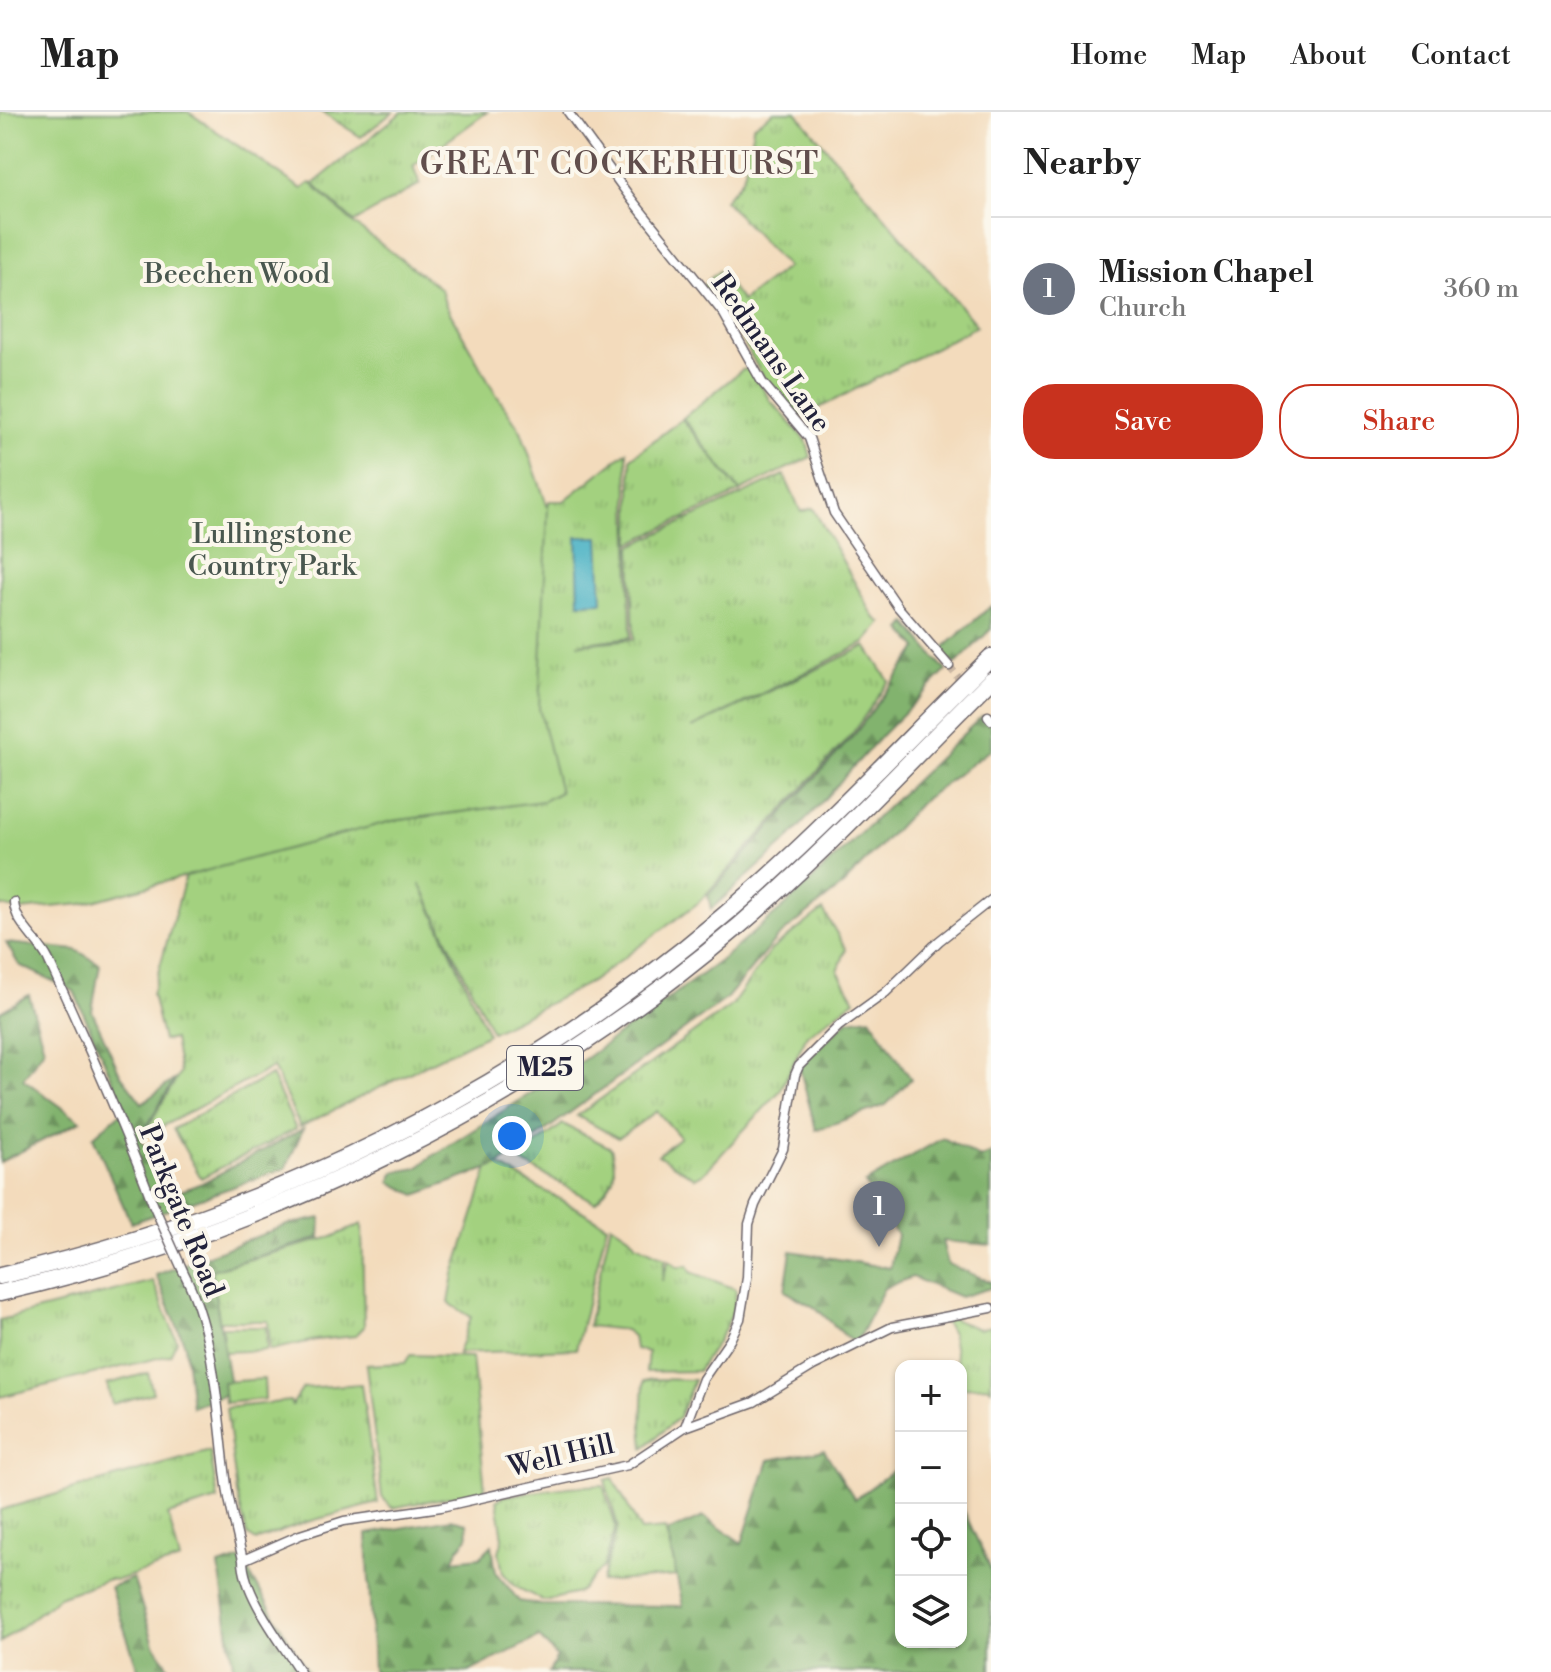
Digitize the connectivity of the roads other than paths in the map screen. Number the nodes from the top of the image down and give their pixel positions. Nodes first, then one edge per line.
1 (568, 112) edge
2 (991, 643) edge
3 (991, 657) edge
4 (949, 666) tunnel mouth
5 (991, 680) edge
6 (905, 743) junction
7 (991, 900) edge
8 (14, 902) dead end
9 (0, 1276) edge
10 (0, 1293) edge
11 (991, 1308) edge
12 (685, 1427) junction
13 (243, 1560) junction
14 (300, 1672) edge

1 - 4 street, Redmans Lane
2 - 6 highway, M25
3 - 6 highway, M25
5 - 10 highway, M25
6 - 9 highway, M25
7 - 12 street
8 - 13 street, Parkgate Road, bridge
11 - 12 street, Well Hill
12 - 13 street, Well Hill
13 - 14 street

